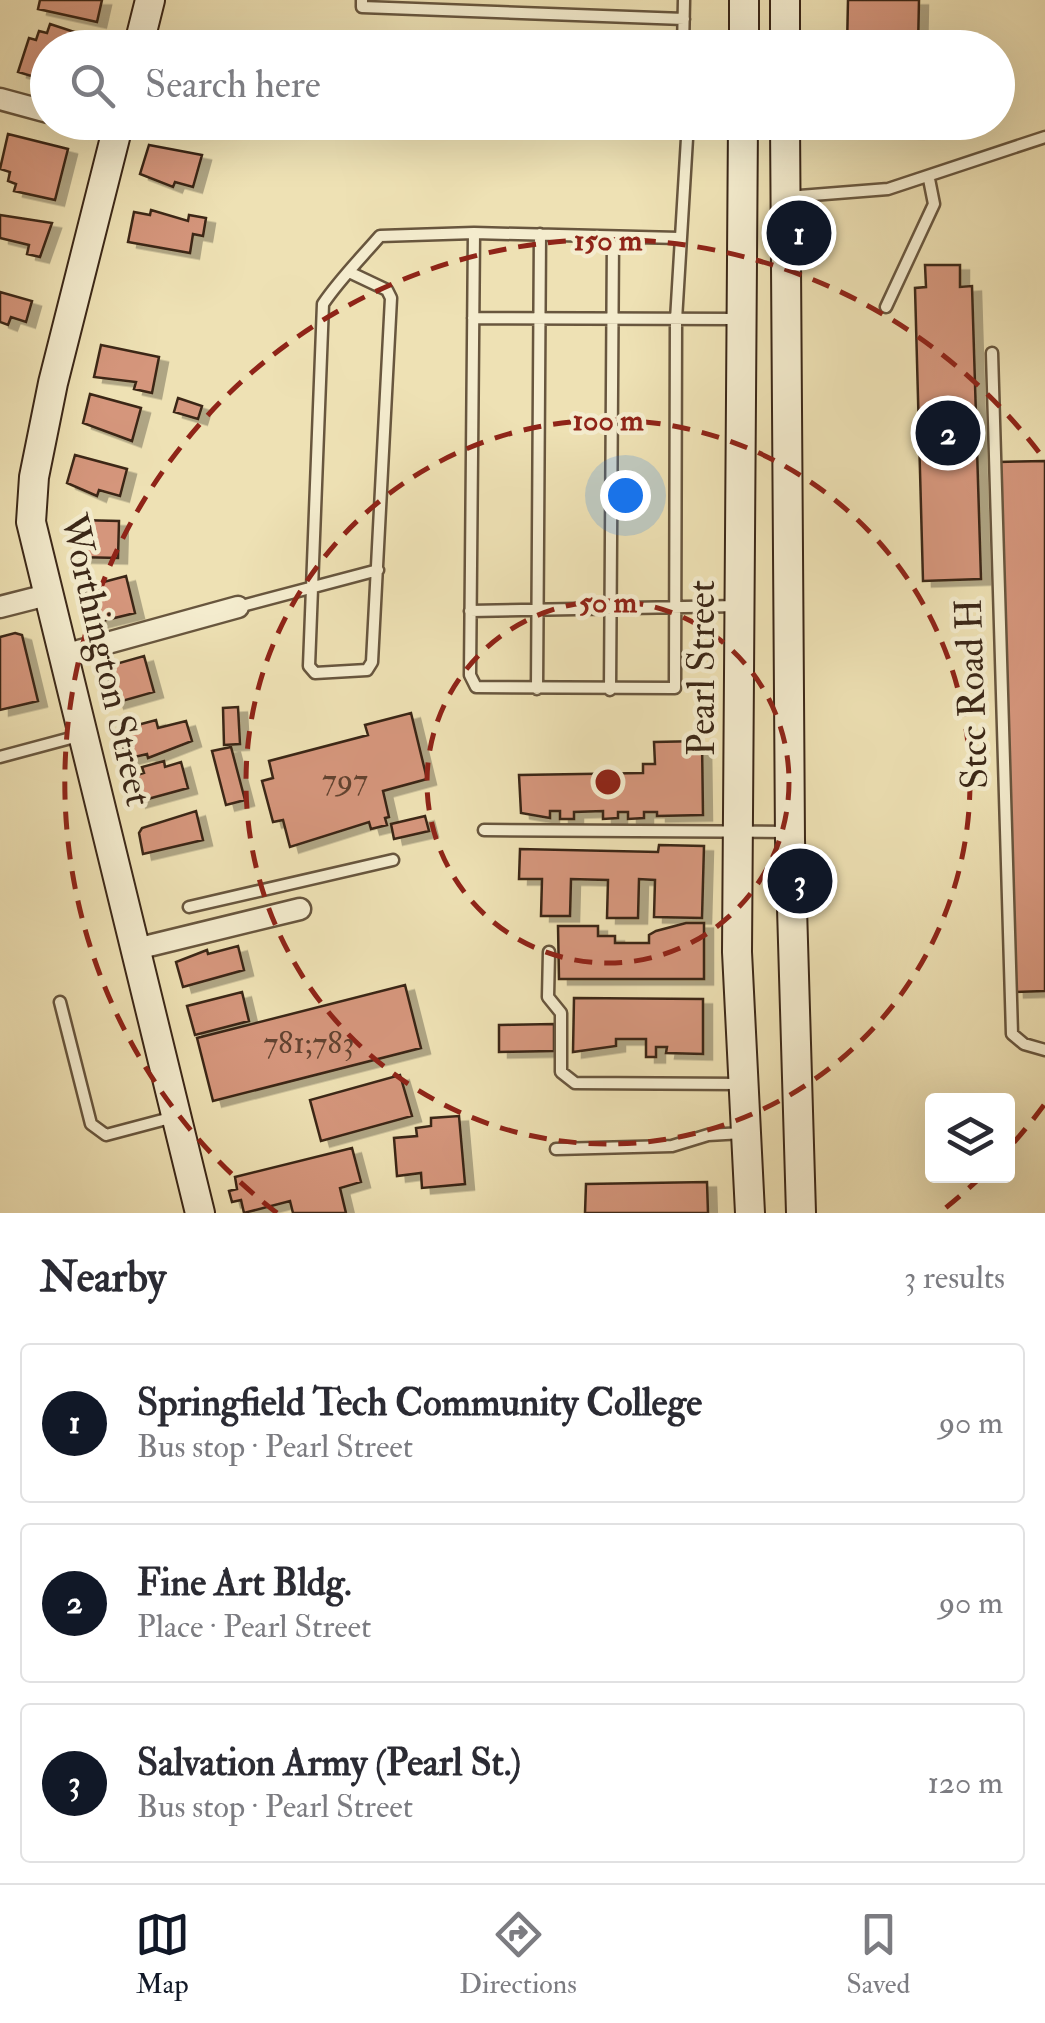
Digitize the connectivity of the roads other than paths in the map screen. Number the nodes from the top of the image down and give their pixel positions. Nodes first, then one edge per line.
1 (150, 0) edge
2 (684, 0) edge
3 (744, 0) edge
4 (785, 0) edge
5 (362, 3) edge
6 (684, 19) junction
7 (142, 30) edge
8 (683, 30) edge
9 (744, 30) edge
10 (785, 30) edge
11 (0, 99) edge
12 (30, 107) edge
13 (1045, 137) edge
14 (115, 140) edge
15 (687, 140) edge
16 (743, 140) edge
17 (786, 140) edge
18 (930, 178) junction
19 (786, 197) junction
20 (474, 233) junction
21 (540, 234) junction
22 (613, 236) junction
23 (679, 238) junction
24 (349, 272) junction
25 (886, 307) dead end
26 (473, 318) junction
27 (540, 319) junction
28 (612, 319) junction
29 (742, 319) junction
30 (676, 320) junction
31 (992, 353) dead end
32 (378, 570) junction
33 (312, 585) junction
34 (47, 595) junction
35 (0, 606) edge
36 (238, 606) joint
37 (740, 606) junction
38 (613, 609) junction
39 (677, 609) junction
40 (470, 610) junction
41 (540, 610) junction
42 (64, 654) junction
43 (537, 688) junction
44 (610, 690) junction
45 (84, 734) junction
46 (0, 757) edge
47 (484, 830) dead end
48 (739, 832) junction
49 (790, 832) junction
50 (393, 860) dead end
51 (293, 883) junction
52 (189, 907) dead end
53 (300, 909) joint
54 (136, 949) junction
55 (549, 952) dead end
56 (60, 1002) dead end
57 (1045, 1050) edge
58 (743, 1084) junction
59 (175, 1116) junction
60 (744, 1133) junction
61 (556, 1149) dead end
62 (200, 1213) edge
63 (750, 1213) edge
64 (801, 1213) edge

1 - 7 street
2 - 6 lane
3 - 9 street
4 - 10 street
5 - 6 lane
6 - 8 lane
11 - 12 street
13 - 18 lane
14 - 34 street, Worthington Street
15 - 23 lane
16 - 29 street, Pearl Street
17 - 19 street
18 - 19 lane
18 - 25 lane
19 - 49 street
20 - 21 lane
20 - 24 lane
20 - 26 lane
21 - 22 lane
21 - 27 lane
22 - 23 lane
22 - 28 lane
23 - 30 lane
24 - 32 lane
24 - 33 lane
26 - 27 lane
26 - 40 lane
27 - 28 lane
27 - 41 lane
28 - 30 lane
28 - 38 lane
29 - 30 lane
29 - 37 street, Pearl Street
30 - 39 lane
31 - 57 lane, Stcc Road H
32 - 33 lane
32 - 33 lane
33 - 36 lane
34 - 35 street
34 - 42 street, Worthington Street
36 - 42 street
37 - 39 lane
37 - 48 street, Pearl Street
38 - 39 lane
38 - 41 lane
38 - 44 lane
39 - 44 lane
40 - 41 lane
40 - 43 lane
41 - 43 lane
42 - 45 street, Worthington Street
43 - 44 lane
45 - 46 lane
45 - 54 street, Worthington Street
47 - 48 lane
48 - 49 lane
48 - 58 street, Pearl Street
49 - 64 street
50 - 51 lane
51 - 52 lane
51 - 53 lane
53 - 54 street
54 - 59 street, Worthington Street
55 - 58 lane
56 - 59 lane
58 - 60 street, Pearl Street
59 - 62 street, Worthington Street
60 - 61 lane
60 - 63 street, Pearl Street

